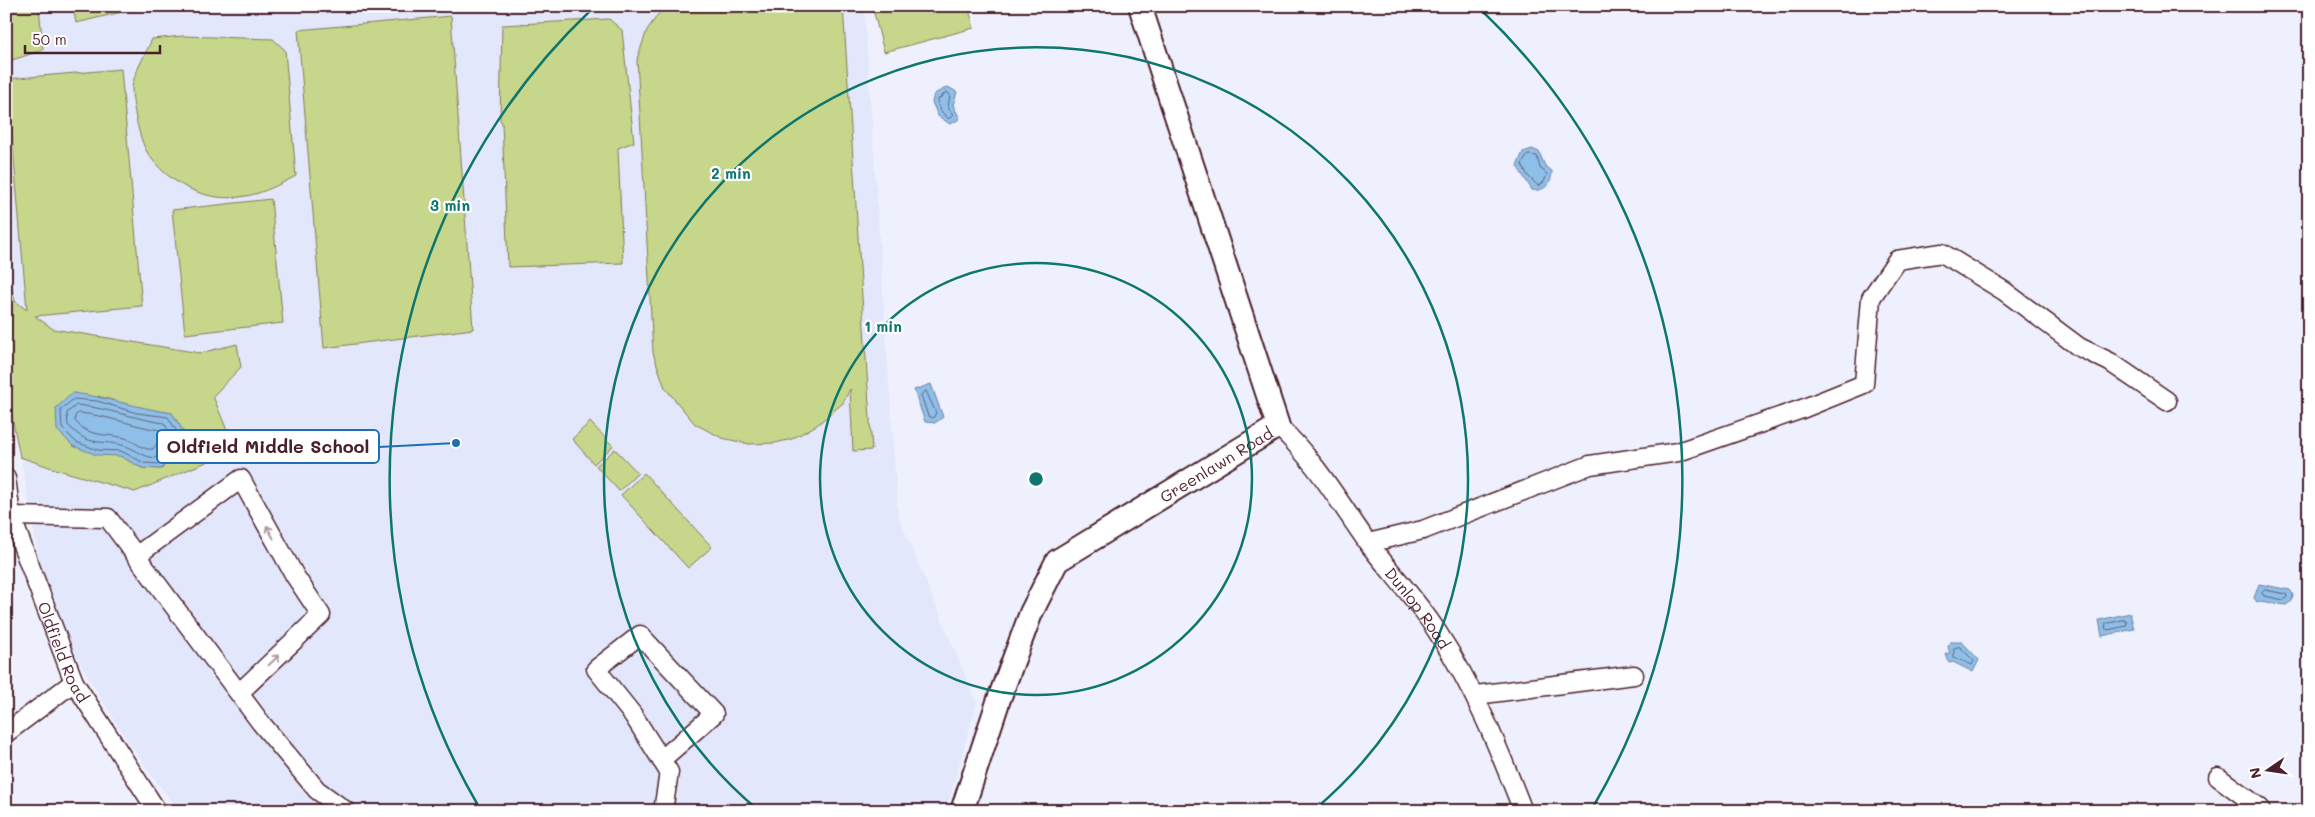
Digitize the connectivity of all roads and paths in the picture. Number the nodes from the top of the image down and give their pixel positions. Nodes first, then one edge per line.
1 (1140, 6) edge
2 (2167, 400) dead end
3 (1278, 426) junction
4 (6, 478) edge
5 (11, 516) junction
6 (1368, 543) junction
7 (136, 556) junction
8 (1634, 675) dead end
9 (74, 682) junction
10 (239, 693) junction
11 (1476, 695) junction
12 (6, 733) edge
13 (661, 760) junction
14 (2218, 777) dead end
15 (157, 811) edge
16 (346, 811) edge
17 (663, 811) edge
18 (962, 811) edge
19 (1523, 811) edge
20 (2260, 811) edge

1 - 3 main road, Greenlawn Road
2 - 6 street
3 - 6 street, Dunlop Road
3 - 18 main road, Greenlawn Road
4 - 5 street, Oldfield Road
5 - 7 street
5 - 9 street, Oldfield Road
6 - 11 street, Dunlop Road
7 - 10 street
10 -> 7 street
8 - 11 street
9 - 12 street
9 - 15 street, Oldfield Road
10 - 16 street
11 - 19 street, Dunlop Road
13 - 13 street
13 - 17 street
14 - 20 street

